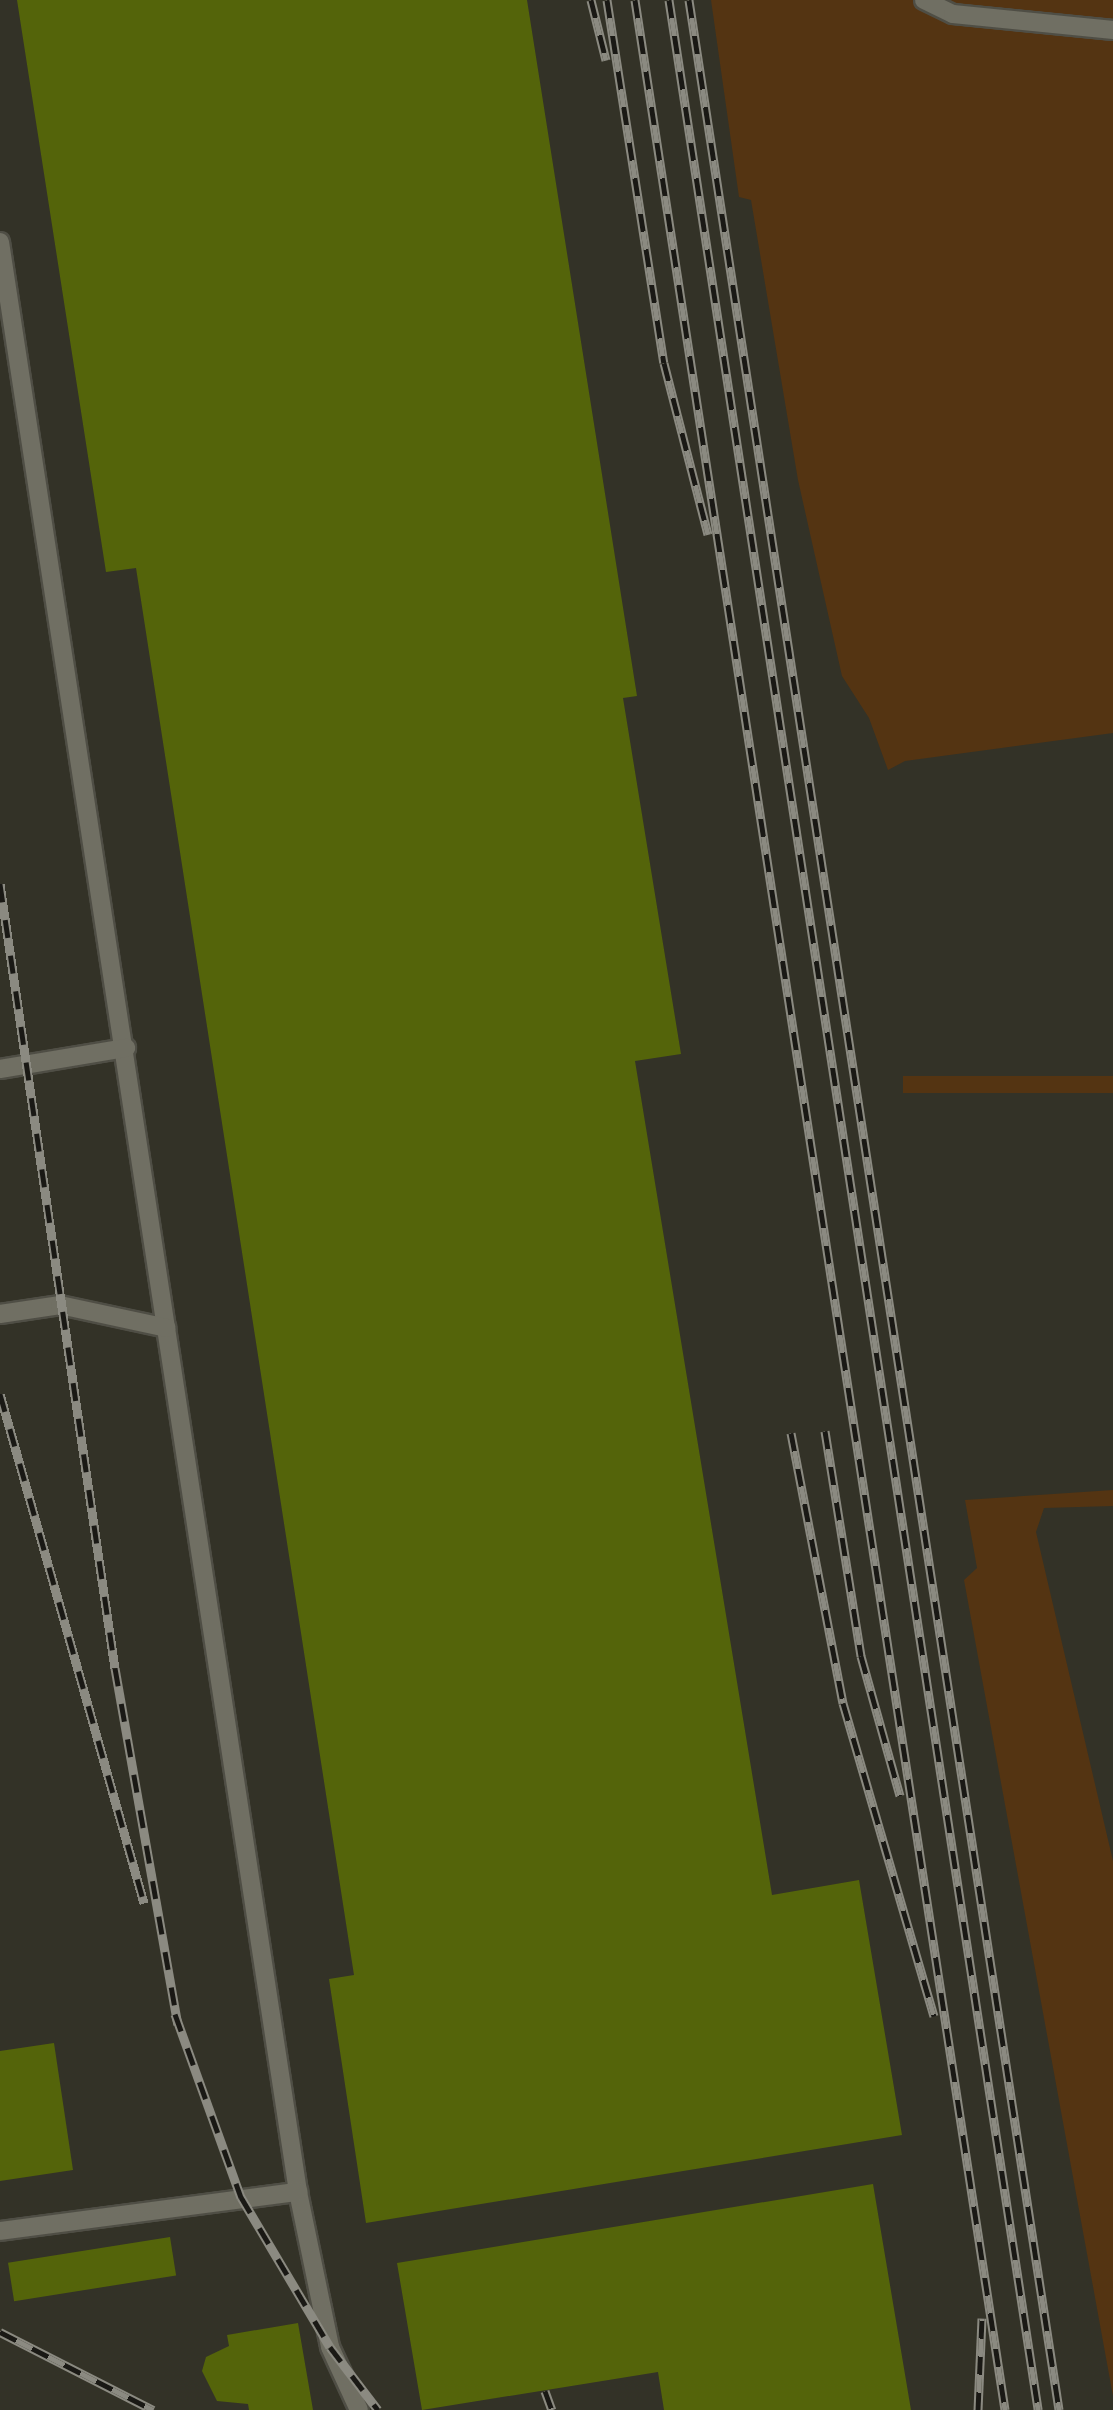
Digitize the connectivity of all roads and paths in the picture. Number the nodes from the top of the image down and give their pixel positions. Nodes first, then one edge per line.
1 (924, 0) edge
2 (1113, 30) edge
3 (0, 242) edge
4 (6, 328) edge
5 (126, 1048) junction
6 (0, 1069) edge
7 (0, 1314) edge
8 (167, 1328) junction
9 (298, 2192) junction
10 (0, 2231) edge
11 (359, 2410) edge

1 - 2 lane
3 - 4 lane
4 - 5 lane
5 - 6 lane
5 - 8 lane
7 - 8 lane
8 - 9 lane
9 - 10 lane
9 - 11 lane

